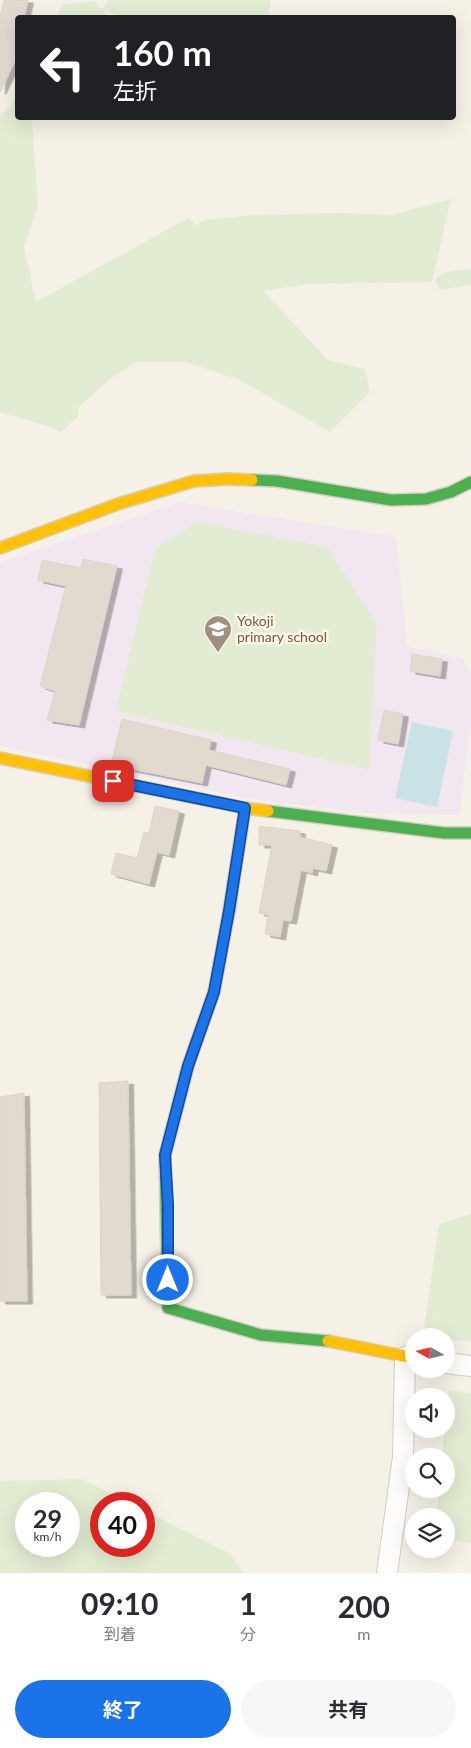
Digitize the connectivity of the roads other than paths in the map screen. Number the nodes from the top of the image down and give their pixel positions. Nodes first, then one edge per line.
1 (471, 482) edge
2 (0, 548) edge
3 (0, 758) edge
4 (245, 808) junction
5 (471, 833) edge
6 (405, 1357) edge
7 (455, 1364) edge
8 (471, 1366) edge
9 (408, 1378) edge
10 (387, 1573) edge

1 - 2 street
3 - 4 street
4 - 5 street
4 - 6 street
7 - 8 street
9 - 10 street

